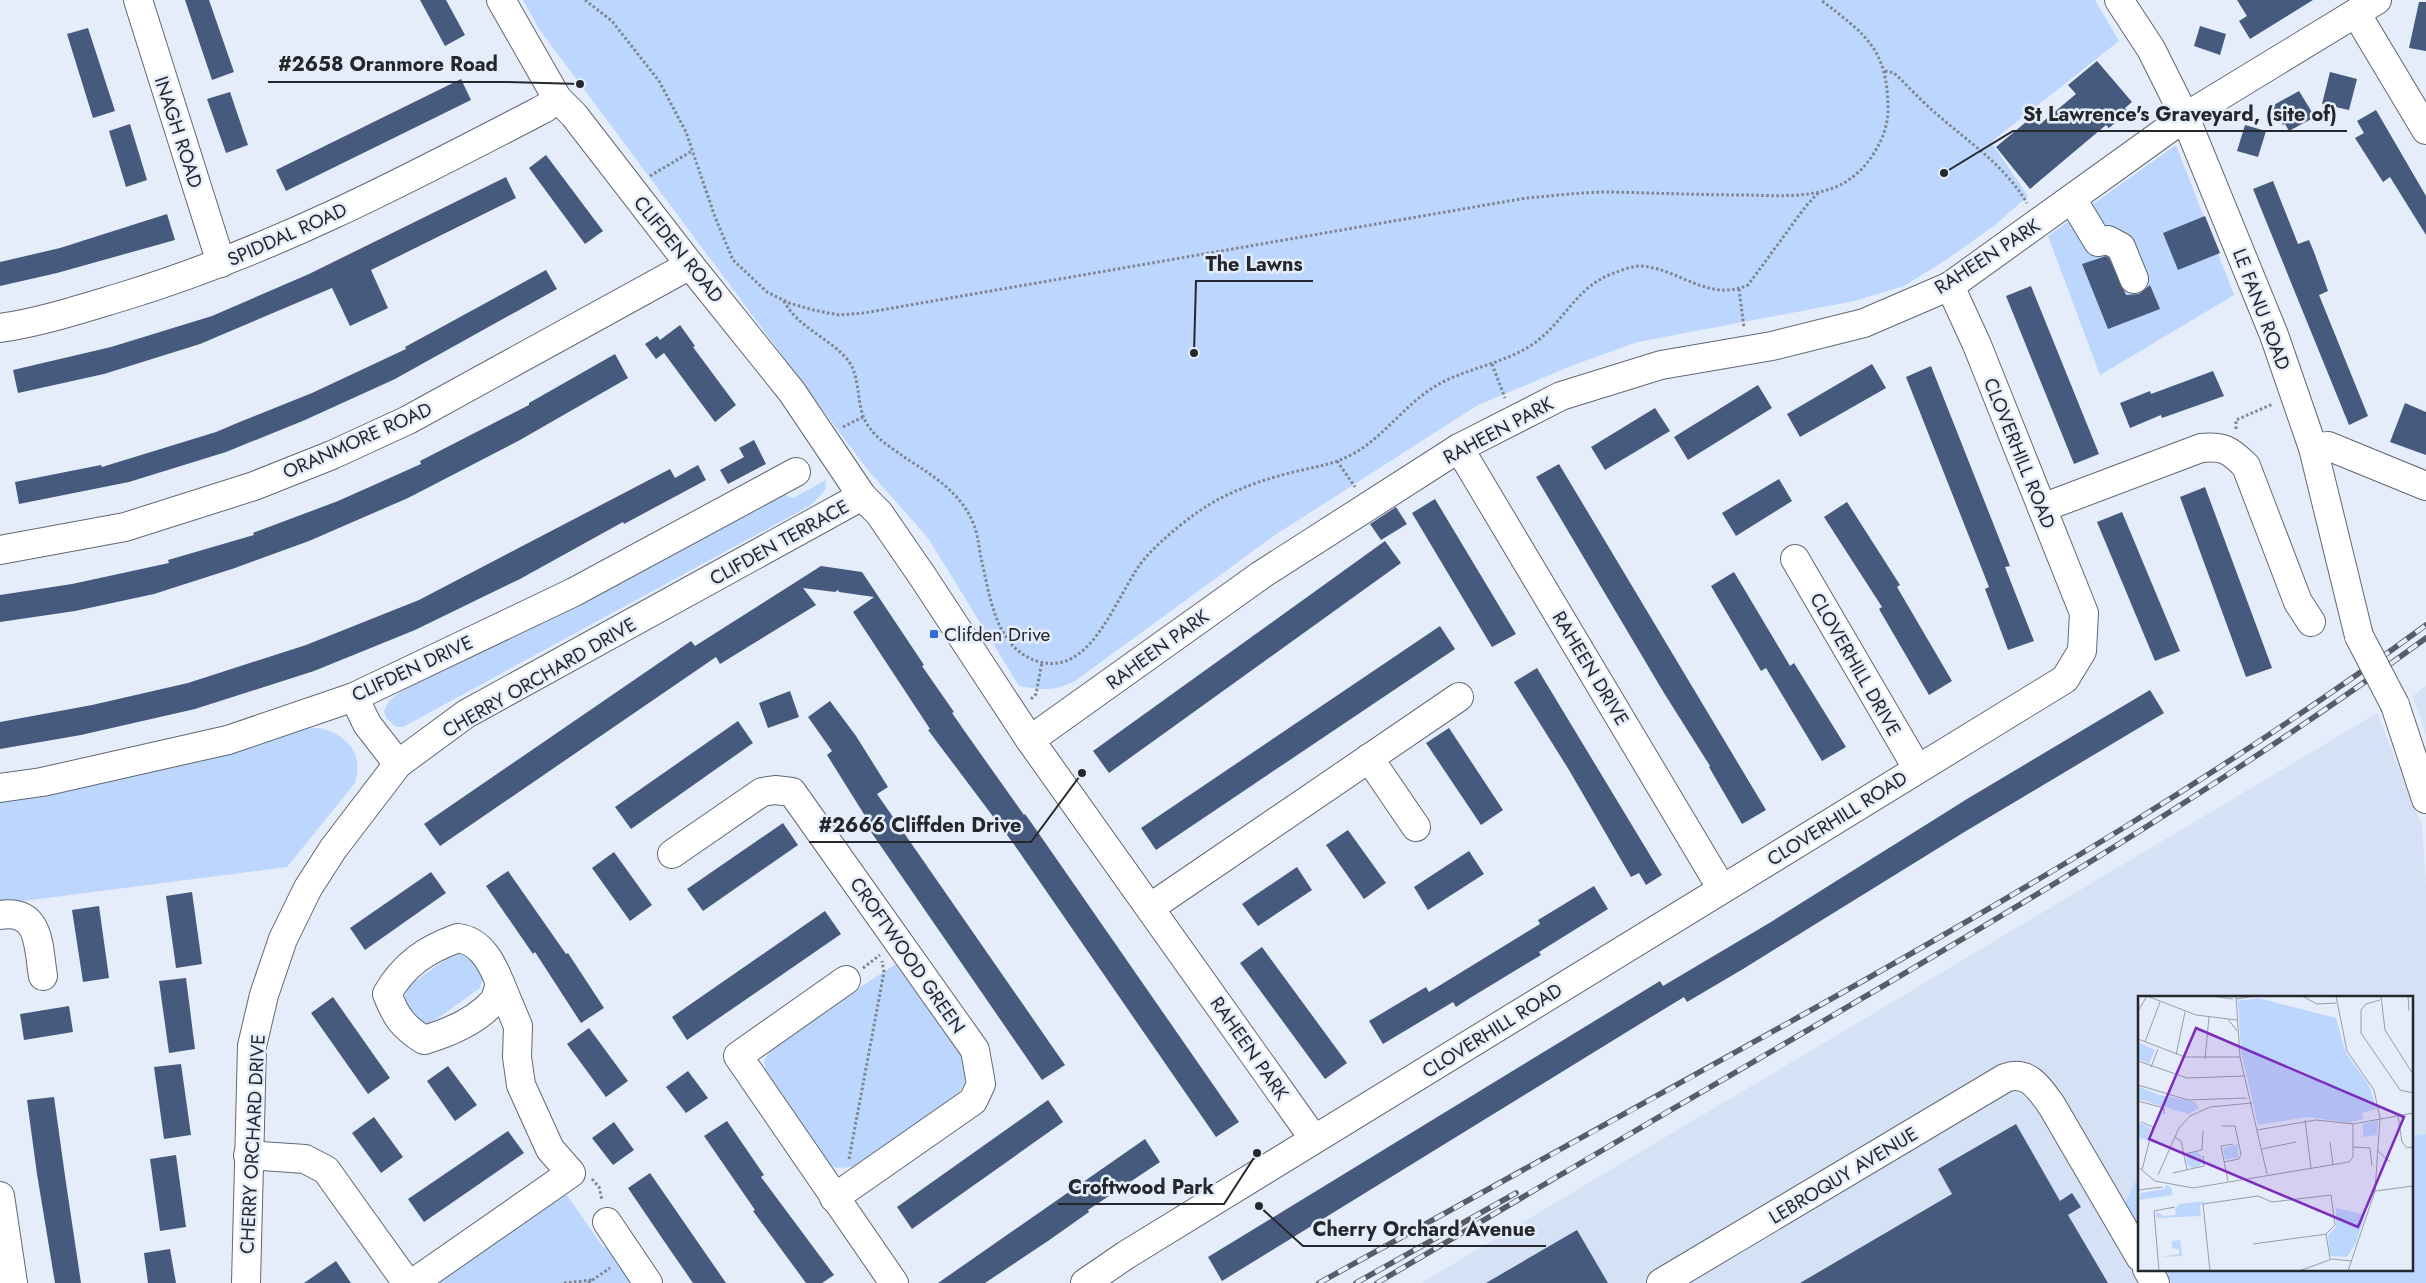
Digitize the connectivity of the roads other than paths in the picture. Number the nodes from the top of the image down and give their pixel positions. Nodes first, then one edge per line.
1 (138, 0) edge
2 (501, 0) edge
3 (2119, 0) edge
4 (2367, 6) edge
5 (557, 98) junction
6 (2185, 117) junction
7 (2426, 130) edge
8 (2072, 199) junction
9 (221, 263) junction
10 (690, 265) junction
11 (2134, 279) dead end
12 (1950, 286) junction
13 (0, 328) edge
14 (1459, 448) junction
15 (2312, 448) junction
16 (796, 472) dead end
17 (2426, 486) edge
18 (862, 496) junction
19 (2042, 508) junction
20 (0, 550) edge
21 (1795, 560) dead end
22 (673, 601) joint
23 (2311, 622) dead end
24 (354, 697) junction
25 (1459, 697) dead end
26 (1030, 740) junction
27 (1369, 758) junction
28 (398, 764) junction
29 (1917, 768) junction
30 (0, 788) edge
31 (2426, 799) edge
32 (1416, 827) dead end
33 (672, 854) dead end
34 (1722, 889) junction
35 (1151, 907) junction
36 (0, 916) edge
37 (43, 976) dead end
38 (846, 980) road end
39 (500, 983) dead end
40 (1314, 1139) junction
41 (248, 1156) junction
42 (845, 1190) junction
43 (0, 1196) edge
44 (607, 1222) road end
45 (2138, 1254) edge
46 (2148, 1270) edge
47 (13, 1283) edge
48 (246, 1283) edge
49 (407, 1283) edge
50 (413, 1283) edge
51 (648, 1283) edge
52 (894, 1283) edge
53 (1085, 1283) edge
54 (1661, 1283) edge
55 (2155, 1283) edge

1 - 9 street, INAGH ROAD
2 - 5 street, CLIFDEN ROAD
3 - 6 street, LE FANU ROAD
4 - 6 street, RAHEEN PARK
4 - 7 street
5 - 9 street, SPIDDAL ROAD
5 - 10 street, CLIFDEN ROAD
6 - 8 street, RAHEEN PARK
6 - 15 street, LE FANU ROAD
8 - 11 street
8 - 12 street, RAHEEN PARK
9 - 13 street, SPIDDAL ROAD
10 - 18 street, CLIFDEN ROAD
10 - 20 street, ORANMORE ROAD
12 - 14 street, RAHEEN PARK
12 - 19 street, CLOVERHILL ROAD
14 - 26 street, RAHEEN PARK
14 - 34 street, RAHEEN DRIVE
15 - 17 street
15 - 31 street, LE FANU ROAD, bridge
16 - 24 street, CLIFDEN DRIVE
18 - 22 street, CLIFDEN TERRACE
18 - 26 street, CLIFDEN TERRACE
19 - 23 street
19 - 29 street, CLOVERHILL ROAD
21 - 29 street, CLOVERHILL DRIVE
22 - 28 street, CHERRY ORCHARD DRIVE
24 - 28 street
24 - 30 street, CLIFDEN DRIVE
25 - 27 street
26 - 35 street, RAHEEN PARK
27 - 32 street
27 - 35 street
28 - 41 street, CHERRY ORCHARD DRIVE
29 - 34 street, CLOVERHILL ROAD
33 - 42 street, CROFTWOOD GREEN
34 - 40 street, CLOVERHILL ROAD
35 - 40 street, RAHEEN PARK
36 - 37 street
38 - 42 street
39 - 50 street
40 - 53 street, CLOVERHILL ROAD
41 - 48 street, CHERRY ORCHARD DRIVE
41 - 49 street
42 - 52 street
43 - 47 street
44 - 51 street
45 - 54 street, LEBROQUY AVENUE
46 - 55 street

